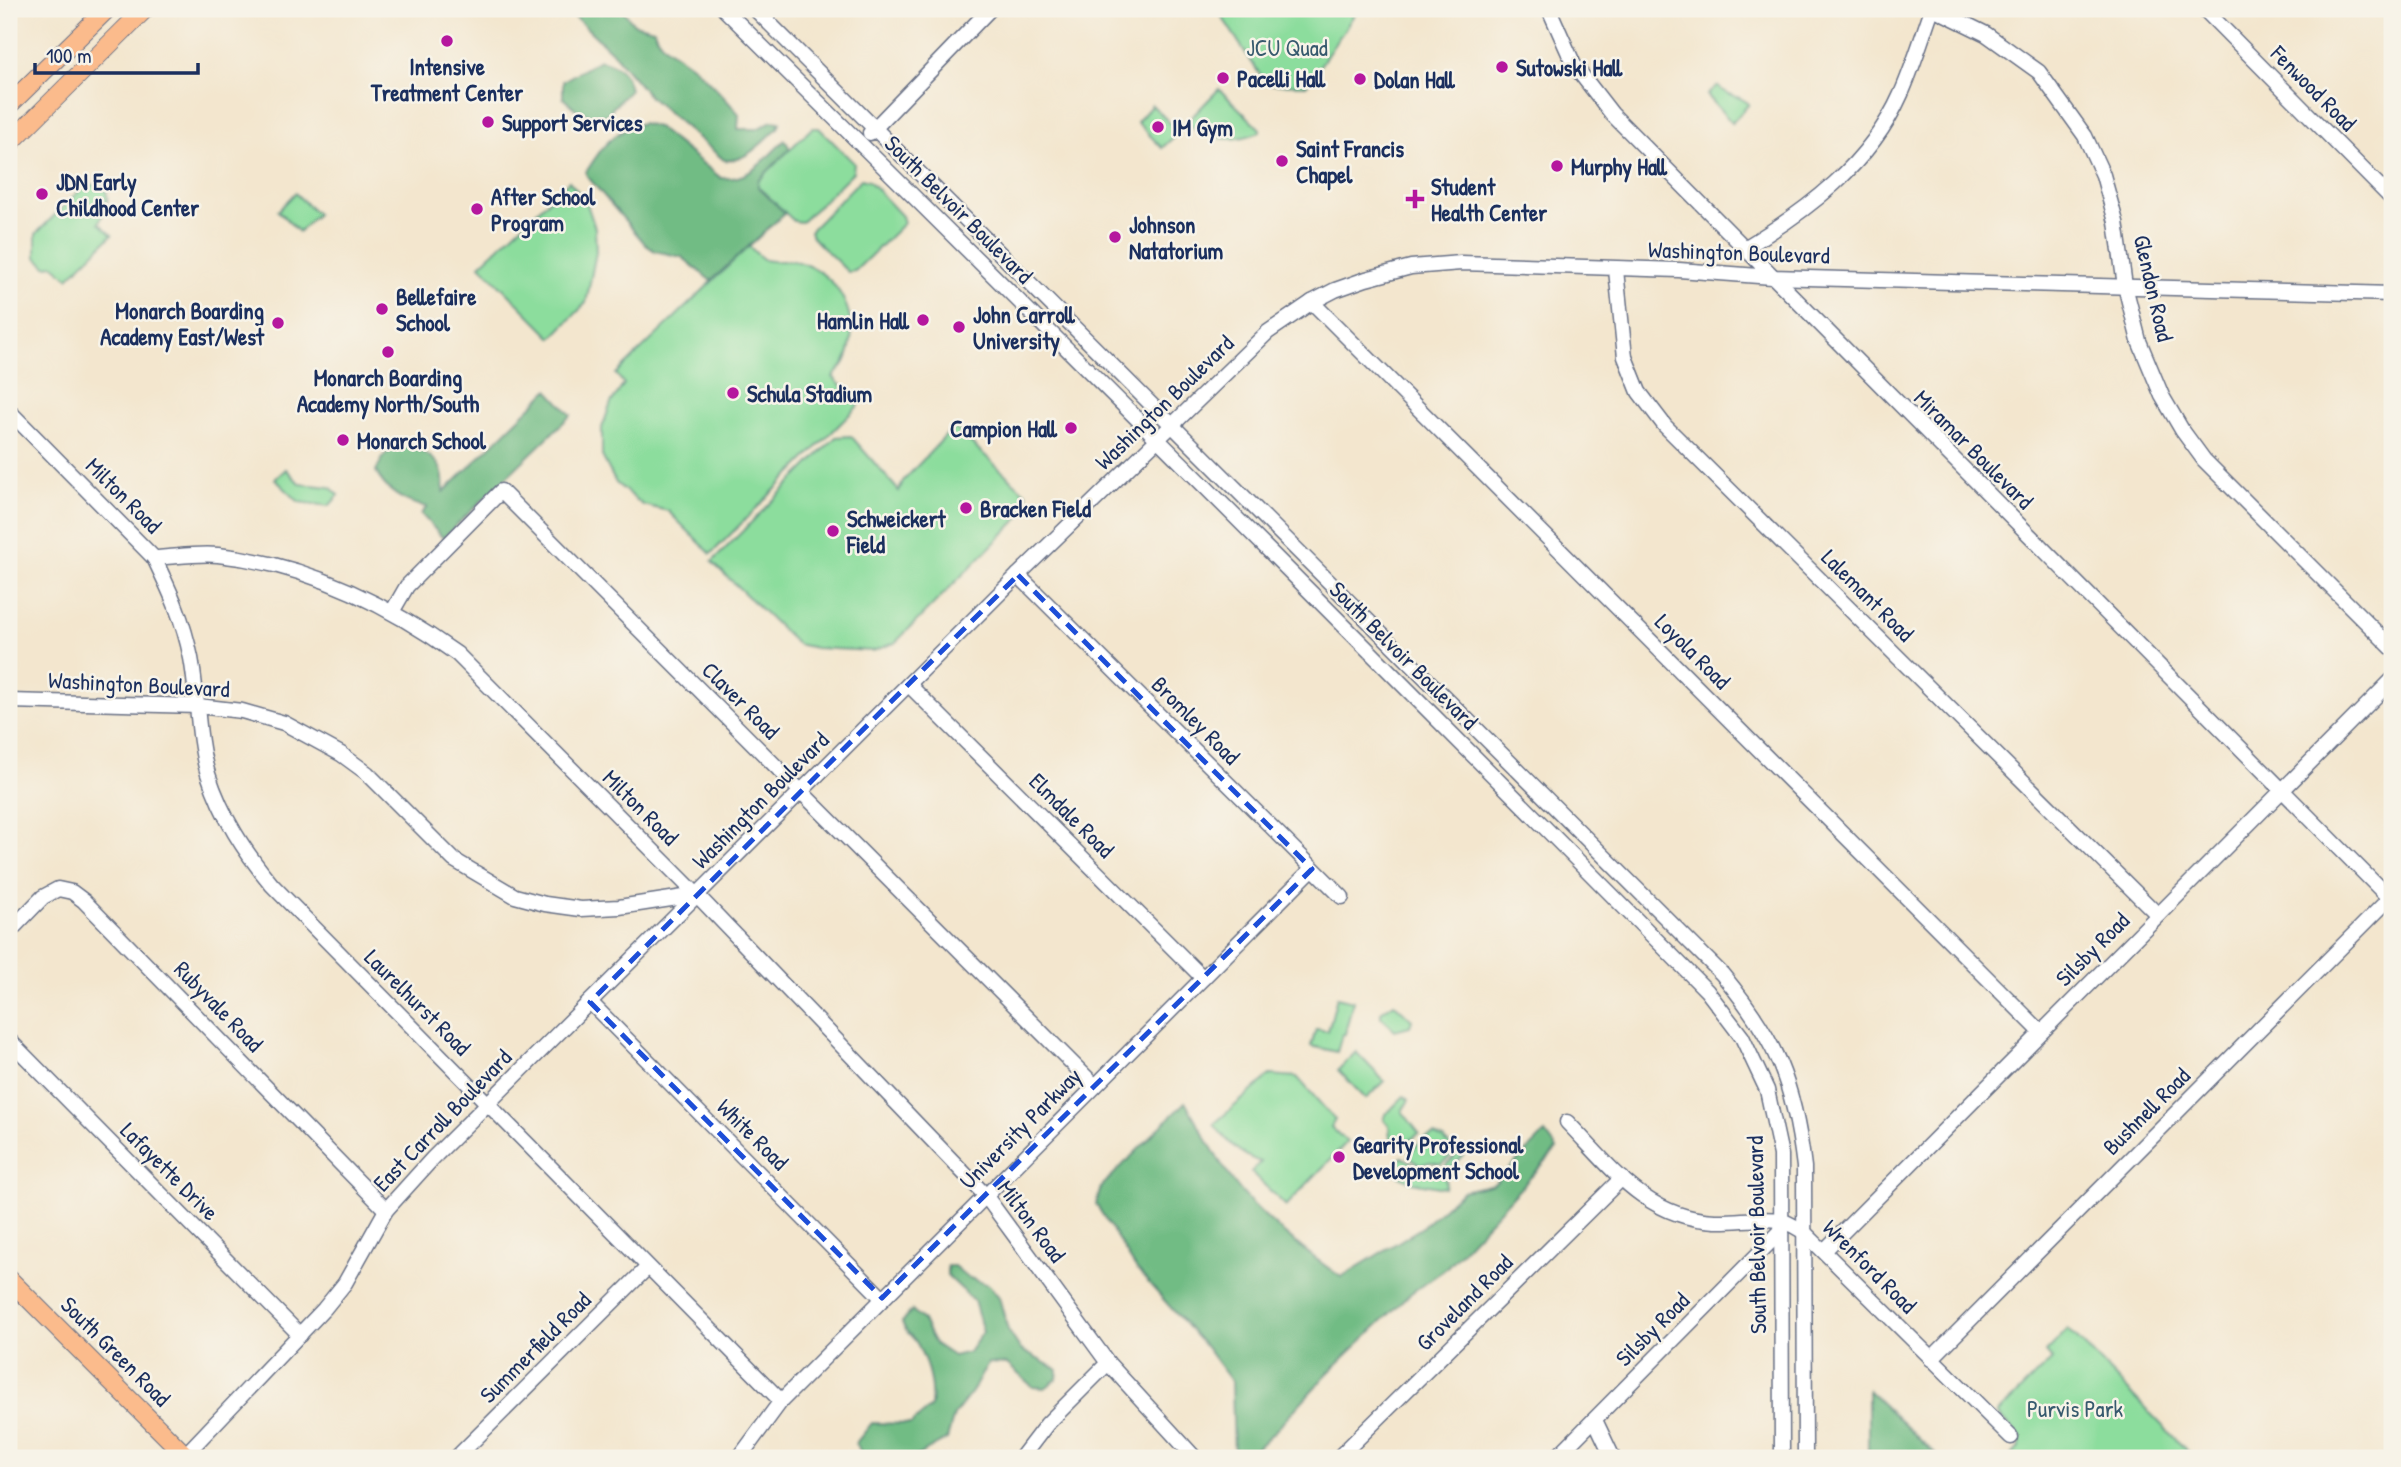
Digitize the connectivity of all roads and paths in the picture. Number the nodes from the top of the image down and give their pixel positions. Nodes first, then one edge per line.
1 (107, 9) edge
2 (145, 9) edge
3 (724, 9) edge
4 (755, 9) edge
5 (990, 9) edge
6 (1549, 9) edge
7 (1933, 9) edge
8 (2204, 9) edge
9 (54, 61) junction
10 (73, 80) junction
11 (9, 104) edge
12 (875, 128) junction
13 (860, 143) junction
14 (9, 144) edge
15 (2392, 199) edge
16 (1743, 249) junction
17 (1616, 270) junction
18 (1772, 277) junction
19 (2125, 286) junction
20 (2392, 294) edge
21 (1312, 302) junction
22 (9, 411) edge
23 (1172, 426) junction
24 (1158, 441) junction
25 (154, 558) junction
26 (1018, 575) junction
27 (392, 612) junction
28 (2392, 648) edge
29 (2392, 680) edge
30 (909, 685) junction
31 (9, 701) edge
32 (198, 706) junction
33 (1539, 791) junction
34 (2281, 791) junction
35 (800, 792) junction
36 (1524, 806) junction
37 (1312, 869) junction
38 (697, 895) junction
39 (1342, 897) dead end
40 (2391, 898) edge
41 (2158, 915) junction
42 (10, 931) edge
43 (1203, 978) junction
44 (590, 1002) junction
45 (2041, 1032) junction
46 (9, 1040) edge
47 (1095, 1086) junction
48 (487, 1104) junction
49 (1567, 1122) dead end
50 (1622, 1178) junction
51 (985, 1195) junction
52 (386, 1210) junction
53 (1781, 1226) junction
54 (1804, 1232) junction
55 (1824, 1251) junction
56 (647, 1268) junction
57 (9, 1279) edge
58 (882, 1298) junction
59 (300, 1335) junction
60 (1931, 1359) junction
61 (1108, 1363) junction
62 (781, 1401) junction
63 (1595, 1420) junction
64 (2011, 1437) dead end
65 (187, 1457) edge
66 (456, 1458) edge
67 (739, 1458) edge
68 (1021, 1458) edge
69 (1195, 1458) edge
70 (1338, 1458) edge
71 (1556, 1458) edge
72 (1613, 1458) edge
73 (1782, 1458) edge
74 (1805, 1458) edge

1 - 9 main road
2 - 10 main road
3 - 13 street, South Belvoir Boulevard
4 - 12 street, South Belvoir Boulevard
5 - 12 street
6 - 16 street, Miramar Boulevard
7 - 16 street
7 - 19 street, Glendon Road
8 - 15 street, Fenwood Road
9 - 10 main road
9 - 11 main road
10 - 14 main road
12 - 13 street
12 - 23 street, South Belvoir Boulevard
13 - 24 street, South Belvoir Boulevard
16 - 18 street, Miramar Boulevard
17 - 18 street, Washington Boulevard
17 - 21 street, Washington Boulevard
17 - 41 street, Lalemant Road
18 - 19 street, Washington Boulevard
18 - 34 street, Miramar Boulevard
19 - 20 street, Washington Boulevard
19 - 28 street, Glendon Road
21 - 23 street, Washington Boulevard
21 - 45 street, Loyola Road
22 - 25 street, Milton Road
23 - 24 street, Washington Boulevard
23 - 33 street, South Belvoir Boulevard
24 - 26 street, Washington Boulevard
24 - 36 street, South Belvoir Boulevard
25 - 27 street, Milton Road
25 - 32 street, Laurelhurst Road
26 - 30 street, Washington Boulevard
26 - 37 street, Bromley Road
27 - 35 street, Claver Road
27 - 38 street, Milton Road
29 - 34 street, Silsby Road
30 - 35 street, Washington Boulevard
30 - 43 street, Elmdale Road
31 - 32 street, Washington Boulevard
32 - 38 street, Washington Boulevard
32 - 48 street, Laurelhurst Road
33 - 36 street
33 - 54 street, South Belvoir Boulevard
34 - 40 street, Miramar Boulevard
34 - 41 street, Silsby Road
35 - 38 street, Washington Boulevard
35 - 47 street, Claver Road
36 - 53 street, South Belvoir Boulevard
37 - 39 street, Bromley Road
37 - 43 street, University Parkway
38 - 44 street, East Carroll Boulevard
38 - 51 street, Milton Road
40 - 60 street, Bushnell Road
41 - 45 street, Silsby Road
42 - 52 street, Rubyvale Road
43 - 47 street, University Parkway
44 - 48 street, East Carroll Boulevard
44 - 58 street, White Road
45 - 55 street, Silsby Road
46 - 59 street, Lafayette Drive
47 - 51 street, University Parkway
48 - 52 street, East Carroll Boulevard
48 - 56 street, Laurelhurst Road
49 - 50 street, Wrenford Road
50 - 53 street, Wrenford Road
50 - 70 street, Groveland Road
51 - 58 street, University Parkway
51 - 61 street, Milton Road
52 - 59 street, East Carroll Boulevard
53 - 54 street, Wrenford Road
53 - 63 street, Silsby Road
53 - 73 street, South Belvoir Boulevard
54 - 55 street, Wrenford Road
54 - 74 street, South Belvoir Boulevard
55 - 60 street, Wrenford Road
56 - 62 street, Laurelhurst Road
56 - 66 street, Summerfield Road
57 - 65 main road, South Green Road
58 - 62 street, University Parkway
59 - 65 street, East Carroll Boulevard
60 - 64 street, Wrenford Road
61 - 68 street
61 - 69 street, Milton Road
62 - 67 street, University Parkway
63 - 71 street, Silsby Road
63 - 72 street

